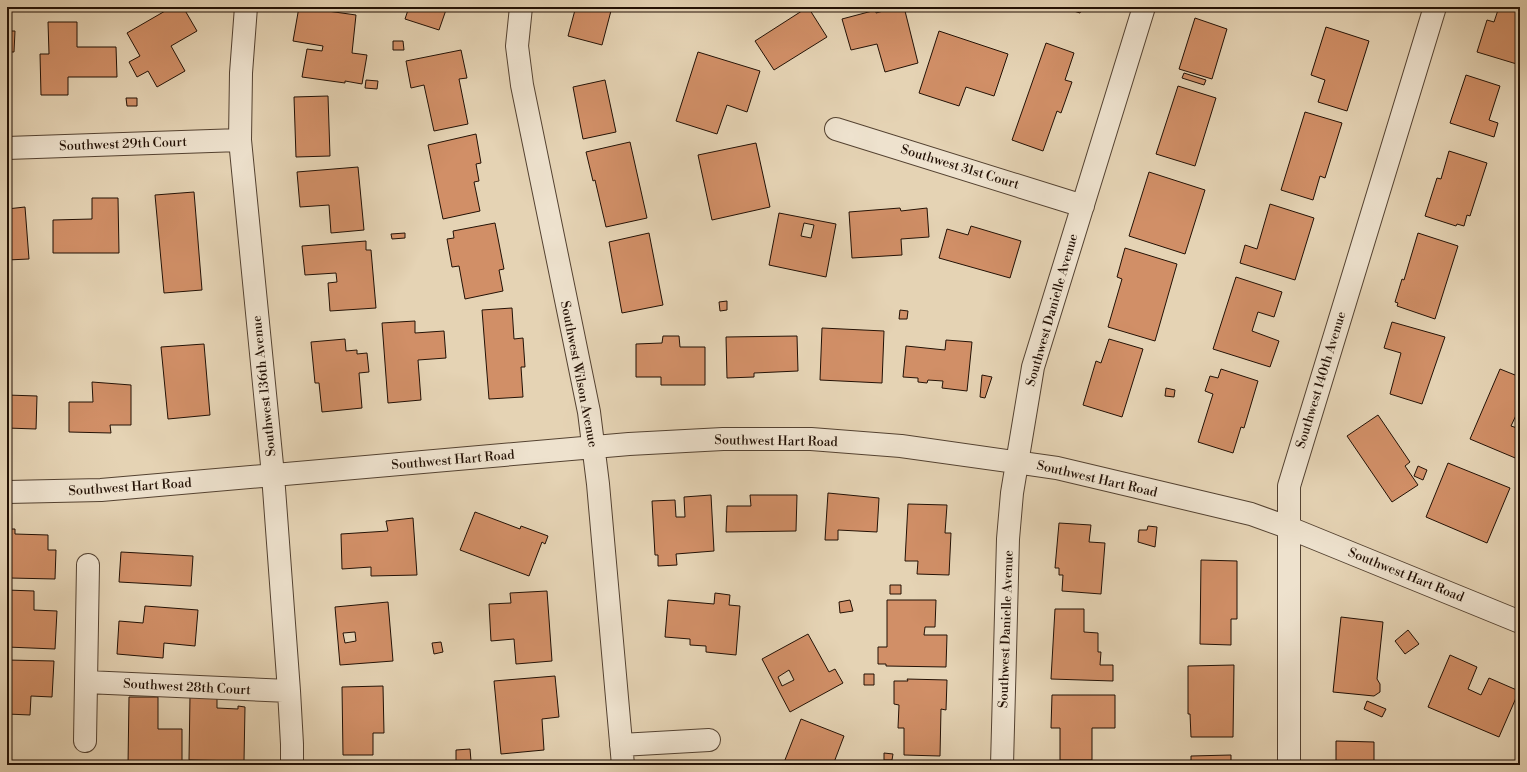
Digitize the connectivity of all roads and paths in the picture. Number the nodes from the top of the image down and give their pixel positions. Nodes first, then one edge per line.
1 (246, 7) edge
2 (521, 7) edge
3 (1144, 7) edge
4 (1435, 7) edge
5 (836, 129) dead end
6 (240, 140) junction
7 (7, 148) edge
8 (1083, 206) junction
9 (593, 447) junction
10 (1017, 462) junction
11 (273, 475) junction
12 (7, 492) edge
13 (1287, 527) junction
14 (88, 565) dead end
15 (1519, 619) edge
16 (86, 682) junction
17 (289, 691) junction
18 (709, 740) dead end
19 (85, 741) dead end
20 (622, 755) edge
21 (292, 765) edge
22 (1002, 765) edge
23 (1289, 765) edge

1 - 6 street, Southwest 136th Avenue
2 - 9 street, Southwest Wilson Avenue
3 - 8 street, Southwest Danielle Avenue
4 - 13 street, Southwest 140th Avenue
5 - 8 street, Southwest 31st Court
6 - 7 street, Southwest 29th Court
6 - 11 street, Southwest 136th Avenue
8 - 10 street, Southwest Danielle Avenue
9 - 10 street, Southwest Hart Road
9 - 11 street, Southwest Hart Road
9 - 20 street, Southwest Wilson Avenue
10 - 13 street, Southwest Hart Road
10 - 22 street, Southwest Danielle Avenue
11 - 12 street, Southwest Hart Road
11 - 17 street, Southwest 136th Avenue
13 - 15 street, Southwest Hart Road
13 - 23 street, Southwest 140th Avenue
14 - 16 street
16 - 17 street, Southwest 28th Court
16 - 19 street
17 - 21 street, Southwest 136th Avenue
18 - 20 street, Southwest Wilson Avenue

